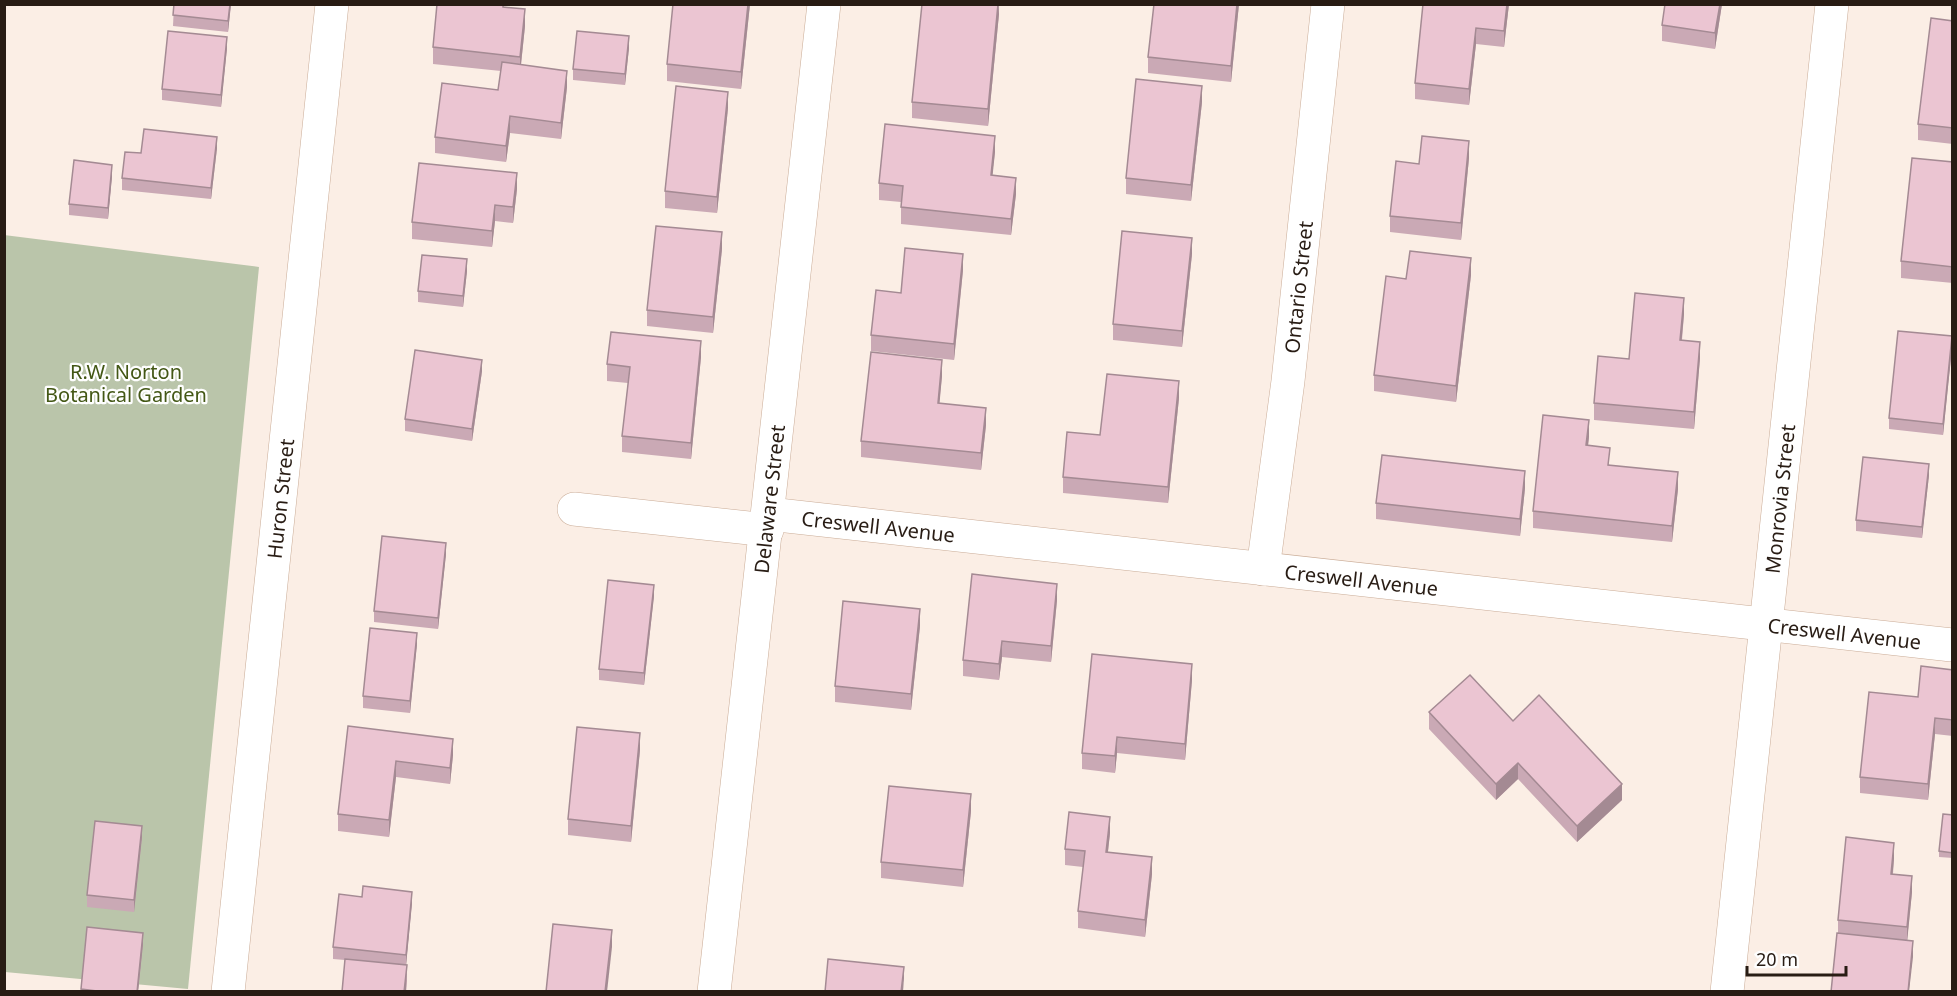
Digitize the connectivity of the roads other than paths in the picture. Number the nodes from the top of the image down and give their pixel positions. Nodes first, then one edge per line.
1 (332, 4) edge
2 (824, 4) edge
3 (1328, 4) edge
4 (1832, 4) edge
5 (574, 509) dead end
6 (768, 522) junction
7 (1263, 569) junction
8 (1766, 624) junction
9 (1953, 645) edge
10 (228, 992) edge
11 (714, 992) edge
12 (1726, 992) edge

1 - 10 street, Huron Street
2 - 6 street, Delaware Street
3 - 7 street, Ontario Street
4 - 8 street, Monrovia Street
5 - 6 street, Creswell Avenue
6 - 7 street, Creswell Avenue
6 - 11 street, Delaware Street
7 - 8 street, Creswell Avenue
8 - 9 street, Creswell Avenue
8 - 12 street, Monrovia Street

